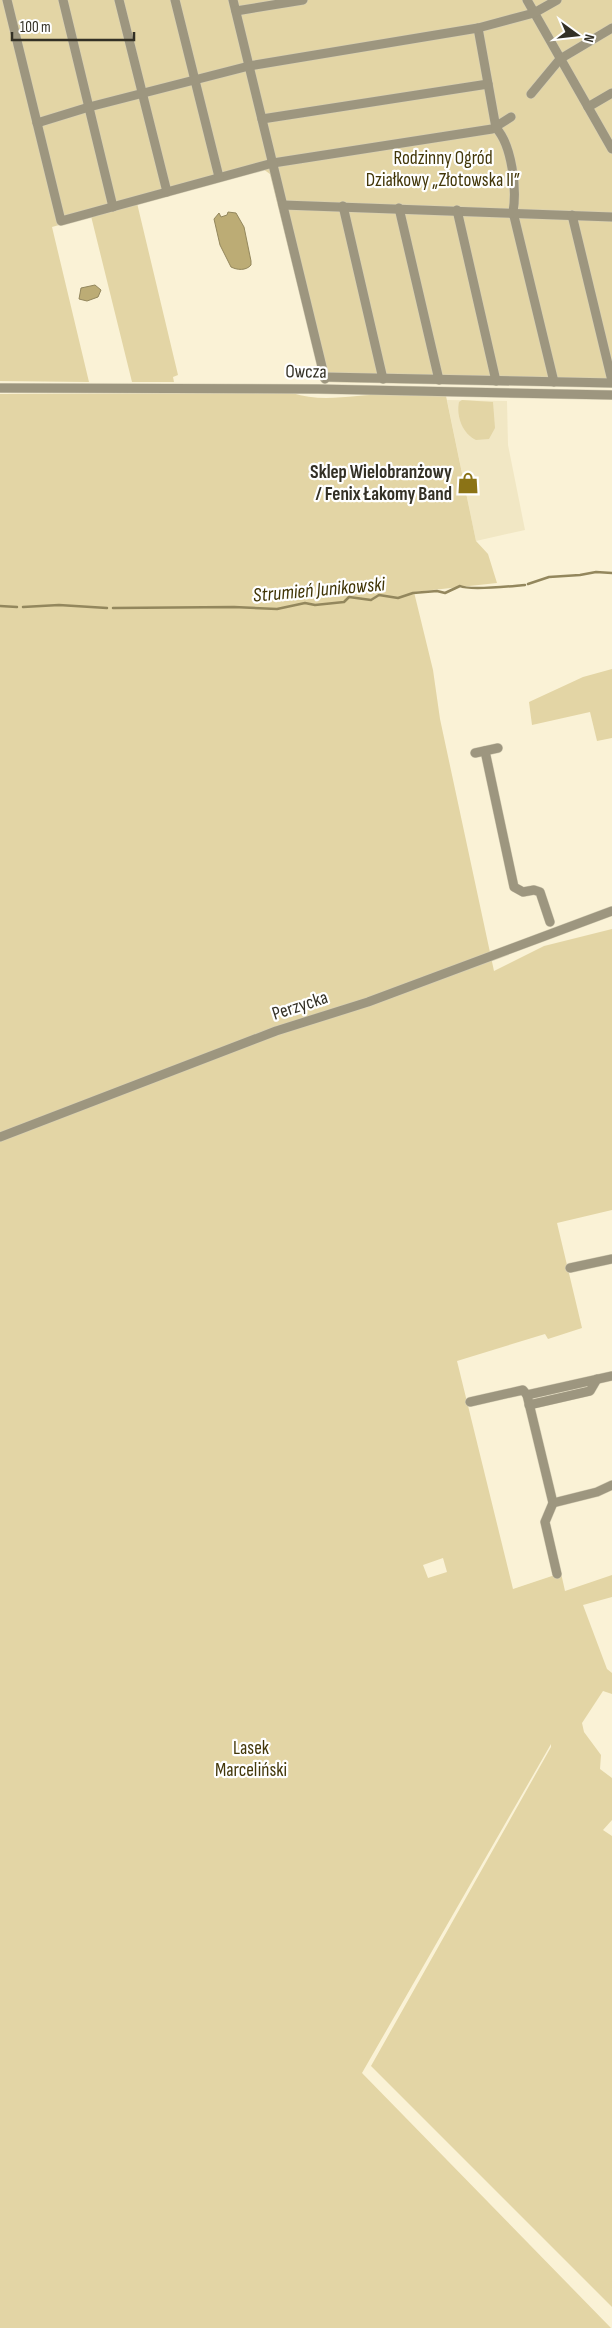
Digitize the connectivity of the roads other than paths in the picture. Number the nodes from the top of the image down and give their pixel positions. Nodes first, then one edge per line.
1 (7, 0) edge
2 (63, 0) edge
3 (119, 0) edge
4 (175, 0) edge
5 (233, 0) edge
6 (303, 0) edge
7 (527, 0) edge
8 (557, 0) edge
9 (236, 11) junction
10 (534, 13) junction
11 (478, 28) junction
12 (612, 28) edge
13 (560, 58) junction
14 (250, 66) junction
15 (194, 80) junction
16 (488, 84) junction
17 (612, 93) edge
18 (142, 94) junction
19 (531, 94) dead end
20 (89, 107) junction
21 (588, 107) junction
22 (511, 117) dead end
23 (262, 119) junction
24 (37, 123) junction
25 (496, 128) junction
26 (612, 149) edge
27 (273, 163) junction
28 (219, 177) junction
29 (167, 192) junction
30 (283, 204) junction
31 (113, 206) junction
32 (343, 206) junction
33 (400, 208) junction
34 (457, 210) junction
35 (513, 212) junction
36 (572, 215) junction
37 (612, 217) edge
38 (383, 379) junction
39 (440, 380) junction
40 (496, 381) junction
41 (554, 382) junction
42 (612, 382) edge
43 (0, 388) edge
44 (612, 395) edge
45 (498, 748) dead end
46 (485, 751) junction
47 (475, 753) dead end
48 (612, 911) edge
49 (550, 922) dead end
50 (0, 1137) edge
51 (612, 1259) edge
52 (570, 1268) dead end
53 (612, 1376) edge
54 (597, 1379) junction
55 (527, 1395) junction
56 (470, 1402) dead end
57 (529, 1405) junction
58 (612, 1485) edge
59 (553, 1503) junction
60 (557, 1574) dead end

1 - 24 street
2 - 20 street
3 - 18 street
4 - 15 street
5 - 9 street
6 - 9 street
7 - 10 street
8 - 10 street
9 - 14 street
10 - 11 street
10 - 13 street
11 - 14 street
11 - 16 street
12 - 13 street
13 - 19 street
13 - 21 street
14 - 15 street
14 - 23 street
15 - 18 street
15 - 28 street
16 - 23 street
16 - 25 street
17 - 21 street
18 - 20 street
18 - 29 street
20 - 24 street
20 - 31 street
21 - 26 street
22 - 25 street
23 - 27 street
24 - 31 street
25 - 27 street
25 - 35 street
27 - 28 street
27 - 30 street
28 - 29 street
29 - 31 street
30 - 32 street
30 - 38 street
32 - 33 street
32 - 38 street
33 - 34 street
33 - 39 street
34 - 35 street
34 - 40 street
35 - 36 street
35 - 41 street
36 - 37 street
36 - 42 street
38 - 39 street
39 - 40 street
40 - 41 street
41 - 42 street
43 - 44 street, Owcza
45 - 46 street
46 - 47 street
46 - 49 street
48 - 50 street, Perzycka
51 - 52 street
53 - 54 street
54 - 55 street
54 - 57 street
55 - 56 street
55 - 57 street
57 - 59 street
58 - 59 street
59 - 60 street

